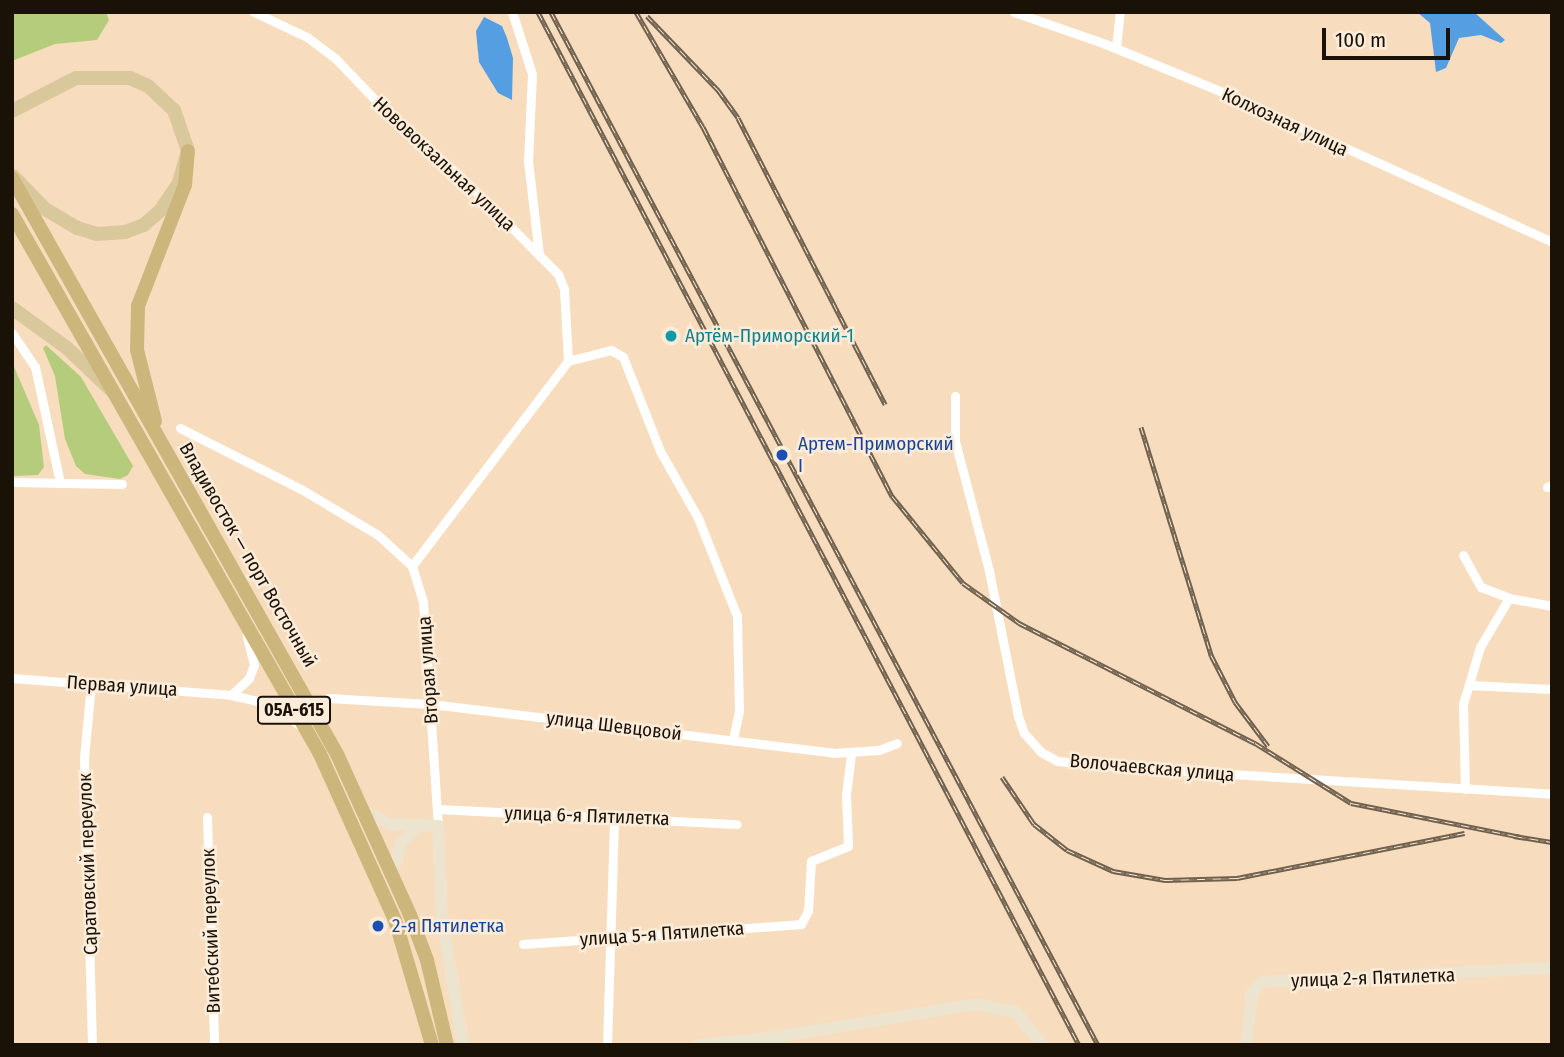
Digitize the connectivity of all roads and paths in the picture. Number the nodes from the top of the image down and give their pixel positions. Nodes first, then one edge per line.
1 (254, 12) edge
2 (512, 12) edge
3 (1014, 12) edge
4 (1120, 12) edge
5 (1116, 48) junction
6 (15, 109) edge
7 (188, 151) junction
8 (12, 176) edge
9 (12, 214) edge
10 (1552, 242) edge
11 (539, 255) junction
12 (12, 308) edge
13 (12, 333) edge
14 (568, 361) junction
15 (115, 394) junction
16 (955, 396) dead end
17 (180, 428) dead end
18 (158, 436) junction
19 (12, 482) edge
20 (60, 483) junction
21 (122, 484) dead end
22 (1463, 555) dead end
23 (412, 566) junction
24 (1509, 598) junction
25 (236, 603) junction
26 (1552, 606) edge
27 (12, 678) edge
28 (92, 684) junction
29 (1469, 685) junction
30 (1552, 689) edge
31 (231, 695) junction
32 (328, 698) dead end
33 (431, 704) junction
34 (305, 730) junction
35 (733, 740) junction
36 (897, 743) dead end
37 (850, 754) junction
38 (1465, 789) junction
39 (1552, 794) edge
40 (438, 809) junction
41 (366, 812) junction
42 (614, 816) junction
43 (207, 817) dead end
44 (737, 824) dead end
45 (438, 826) junction
46 (415, 828) junction
47 (393, 873) junction
48 (608, 938) junction
49 (523, 944) dead end
50 (1552, 968) edge
51 (92, 1045) edge
52 (215, 1045) edge
53 (432, 1045) edge
54 (447, 1045) edge
55 (463, 1045) edge
56 (607, 1045) edge
57 (698, 1045) edge
58 (1042, 1045) edge
59 (1246, 1045) edge

1 - 11 street, Нововокзальная улица
2 - 11 street
3 - 5 street, Колхозная улица
4 - 5 street
5 - 10 street, Колхозная улица
6 - 7 main road
7 - 8 main road
7 - 18 highway
8 - 18 highway, Владивосток — порт Восточный / 05А-615
9 - 15 highway, Владивосток — порт Восточный / 05А-615
11 - 14 street, Нововокзальная улица
12 - 15 main road
13 - 20 street
14 - 23 street
14 - 35 street
15 - 25 highway, Владивосток — порт Восточный / 05А-615
16 - 38 street, Волочаевская улица
17 - 23 street, Вторая улица
18 - 41 highway, Владивосток — порт Восточный / 05А-615
19 - 20 street
20 - 21 street
22 - 24 street
23 - 33 street, Вторая улица
24 - 26 street
24 - 29 street
25 - 31 street
25 - 34 highway, Владивосток — порт Восточный / 05А-615
27 - 28 street, Первая улица
28 - 31 street, Первая улица
28 - 51 street, Саратовский переулок
29 - 30 street
29 - 38 street
31 - 34 street, Первая улица
32 - 33 street, улица Шевцовой
33 - 35 street, улица Шевцовой
33 - 40 street, Вторая улица
34 - 53 highway, Владивосток — порт Восточный / 05А-615
35 - 37 street, улица Шевцовой
36 - 37 street, улица Шевцовой
37 - 48 street, улица 5-я Пятилетка
38 - 39 street, Волочаевская улица
40 - 42 street, улица 6-я Пятилетка
40 - 45 street, Вторая улица
41 - 46 main road
41 - 47 highway, Владивосток — порт Восточный / 05А-615
42 - 44 street, улица 6-я Пятилетка
42 - 48 street
43 - 52 street, Витебский переулок
45 - 46 main road
45 - 55 main road, Вторая улица
46 - 47 main road
47 - 54 highway, Владивосток — порт Восточный / 05А-615
48 - 49 street, улица 5-я Пятилетка
48 - 56 street
50 - 59 main road, улица 2-я Пятилетка
57 - 58 main road

